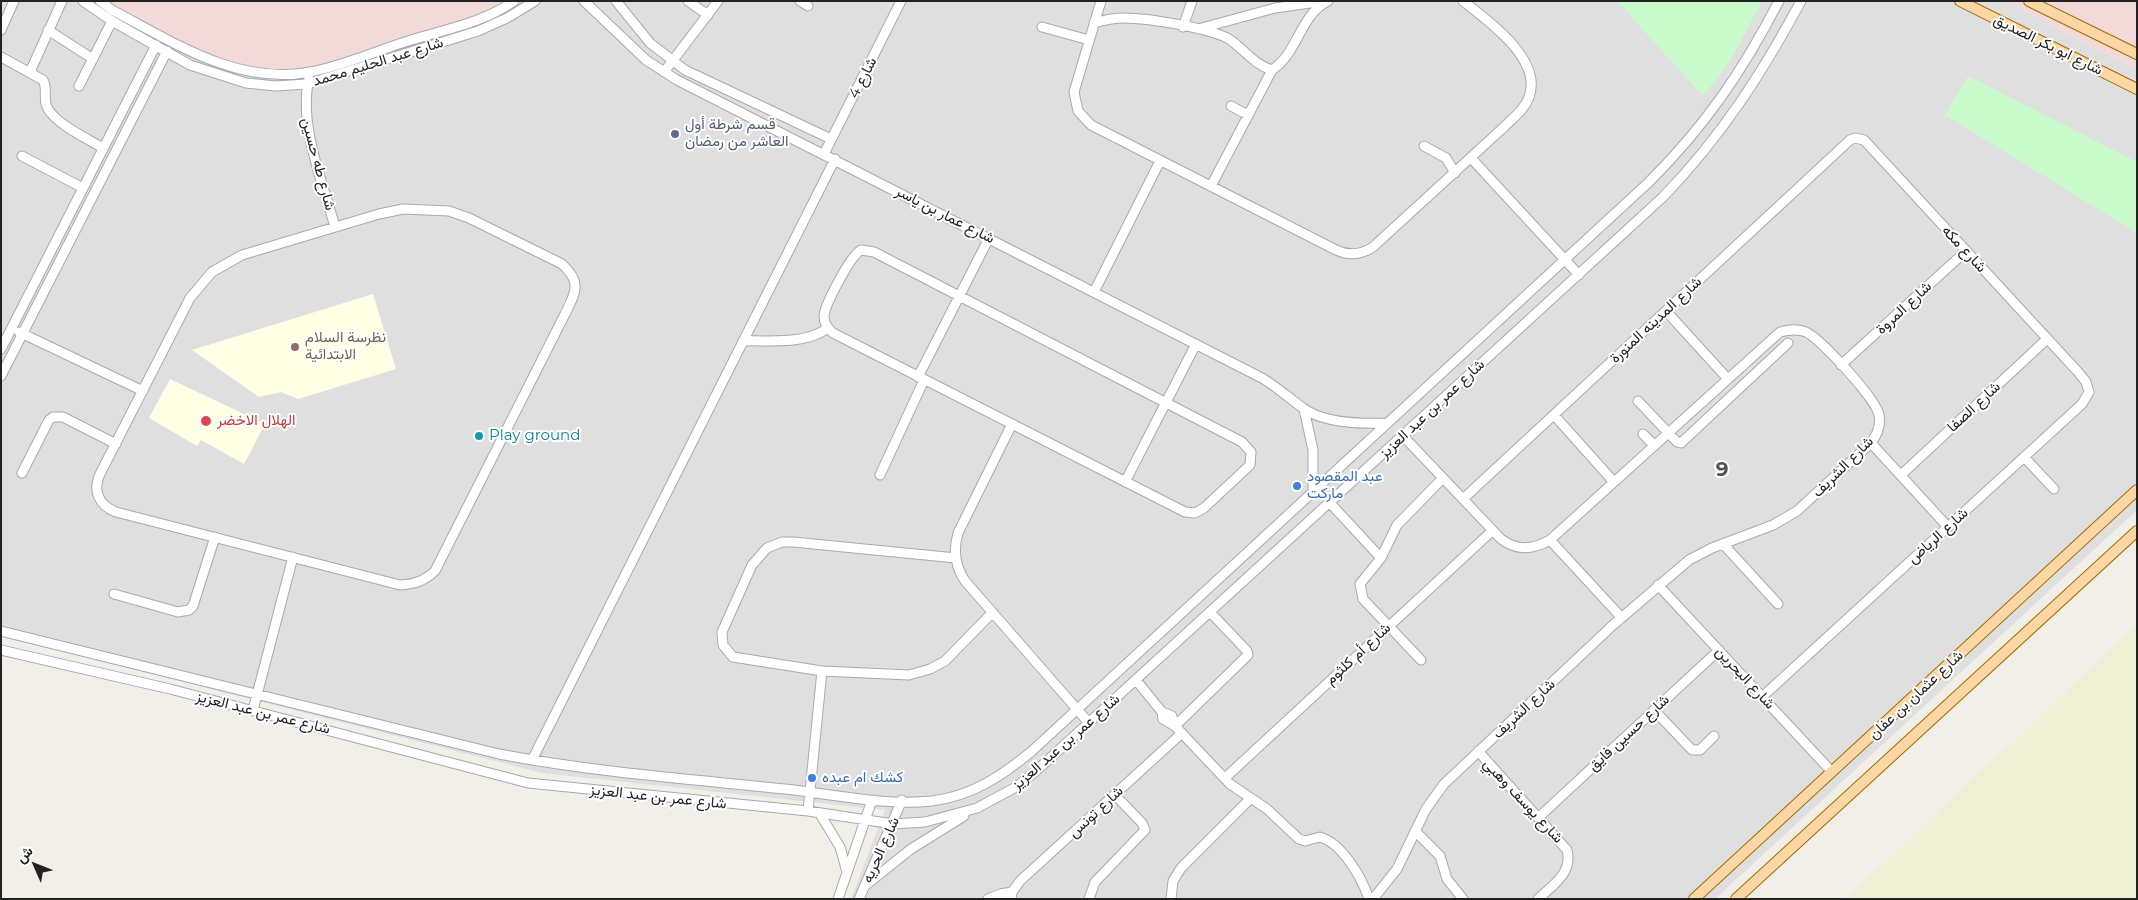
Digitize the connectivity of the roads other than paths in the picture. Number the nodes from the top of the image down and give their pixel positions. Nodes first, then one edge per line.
1 (14, 1) edge
2 (62, 1) edge
3 (83, 1) edge
4 (100, 1) edge
5 (514, 1) edge
6 (535, 1) edge
7 (584, 1) edge
8 (616, 1) edge
9 (688, 1) edge
10 (718, 1) edge
11 (800, 1) edge
12 (901, 1) edge
13 (1101, 1) edge
14 (1192, 1) edge
15 (1326, 1) edge
16 (1463, 1) edge
17 (1779, 1) edge
18 (1801, 1) edge
19 (1960, 1) edge
20 (2029, 1) edge
21 (595, 6) edge
22 (808, 6) dead end
23 (502, 9) junction
24 (708, 15) junction
25 (507, 18) junction
26 (112, 21) junction
27 (1094, 23) junction
28 (1042, 27) dead end
29 (1183, 27) junction
30 (1196, 29) junction
31 (1, 30) edge
32 (48, 30) junction
33 (1089, 40) junction
34 (156, 45) junction
35 (166, 51) junction
36 (2137, 54) edge
37 (1, 57) edge
38 (93, 59) junction
39 (672, 61) junction
40 (1272, 70) junction
41 (30, 72) junction
42 (310, 72) junction
43 (664, 72) junction
44 (307, 84) junction
45 (79, 86) dead end
46 (2137, 89) edge
47 (1230, 106) dead end
48 (1248, 114) junction
49 (831, 139) junction
50 (1850, 140) joint
51 (1424, 146) dead end
52 (103, 148) junction
53 (824, 154) junction
54 (22, 156) dead end
55 (1471, 158) junction
56 (835, 159) junction
57 (1160, 161) junction
58 (1455, 173) junction
59 (1210, 186) junction
60 (83, 188) junction
61 (335, 227) junction
62 (989, 238) junction
63 (1966, 251) junction
64 (1565, 260) junction
65 (1579, 275) junction
66 (1094, 292) junction
67 (959, 296) junction
68 (1666, 311) junction
69 (12, 328) junction
70 (828, 328) junction
71 (23, 333) junction
72 (2047, 339) junction
73 (744, 341) junction
74 (1788, 343) dead end
75 (1196, 344) junction
76 (2, 346) edge
77 (1841, 365) junction
78 (2075, 369) joint
79 (1, 376) edge
80 (921, 378) junction
81 (1727, 378) junction
82 (143, 391) junction
83 (1638, 400) dead end
84 (1166, 402) junction
85 (1304, 409) junction
86 (1554, 415) junction
87 (1387, 423) junction
88 (1012, 424) junction
89 (1668, 432) junction
90 (1644, 434) dead end
91 (1403, 436) junction
92 (1871, 443) junction
93 (116, 444) junction
94 (1654, 445) junction
95 (2024, 457) junction
96 (22, 473) dead end
97 (880, 474) dead end
98 (1900, 475) junction
99 (1443, 478) junction
100 (1125, 482) junction
101 (1613, 482) junction
102 (2054, 489) dead end
103 (2137, 490) edge
104 (1313, 492) junction
105 (1463, 499) junction
106 (1330, 503) junction
107 (1948, 527) junction
108 (1492, 531) junction
109 (2137, 531) edge
110 (215, 537) junction
111 (1550, 540) junction
112 (1723, 544) junction
113 (293, 557) junction
114 (956, 558) junction
115 (1381, 558) junction
116 (1658, 585) junction
117 (114, 594) dead end
118 (1778, 604) dead end
119 (1210, 612) junction
120 (992, 613) junction
121 (1621, 617) junction
122 (1388, 626) junction
123 (1, 631) edge
124 (1, 650) edge
125 (1719, 650) junction
126 (1421, 660) dead end
127 (822, 671) junction
128 (1136, 680) junction
129 (257, 693) junction
130 (1762, 697) junction
131 (1077, 709) junction
132 (252, 710) junction
133 (1654, 710) junction
134 (1089, 723) junction
135 (1177, 728) junction
136 (1714, 736) dead end
137 (1478, 751) junction
138 (532, 760) junction
139 (1832, 772) junction
140 (1224, 778) junction
141 (810, 792) junction
142 (1115, 794) junction
143 (1250, 799) junction
144 (872, 800) junction
145 (902, 800) junction
146 (977, 808) junction
147 (808, 811) junction
148 (820, 814) junction
149 (1539, 817) junction
150 (864, 821) junction
151 (893, 824) junction
152 (1415, 831) junction
153 (848, 874) junction
154 (866, 884) junction
155 (1012, 896) edge
156 (838, 899) edge
157 (859, 899) edge
158 (988, 899) edge
159 (1089, 899) edge
160 (1171, 899) edge
161 (1369, 899) edge
162 (1373, 899) edge
163 (1463, 899) edge
164 (1538, 899) edge
165 (1694, 899) edge
166 (1736, 899) edge

1 - 31 street
2 - 32 street
3 - 26 street, شارع عبد الحليم محمد
4 - 42 street, شارع عبد الحليم محمد
5 - 23 street, شارع عبد الحليم محمد
6 - 25 street, شارع عبد الحليم محمد
7 - 21 street, شارع عمار بن ياسر
8 - 39 street
9 - 24 street
10 - 24 street
11 - 22 street
12 - 49 street, شارع 4
13 - 27 street
14 - 29 street
15 - 30 street
15 - 40 street
16 - 55 street
17 - 64 street, شارع عمر بن عبد العزيز
18 - 65 street, شارع عمر بن عبد العزيز
19 - 46 main road, شارع ابو بكر الصديق
20 - 36 main road, شارع ابو بكر الصديق
21 - 43 street, شارع عمار بن ياسر
23 - 25 street
23 - 42 street, شارع عبد الحليم محمد
24 - 39 street
25 - 44 street, شارع عبد الحليم محمد
26 - 34 street, شارع عبد الحليم محمد
26 - 38 street
27 - 29 street
27 - 33 street
28 - 33 street
29 - 30 street
30 - 40 street
32 - 38 street
32 - 41 street
33 - 57 street
34 - 35 street, شارع عبد الحليم محمد
34 - 52 street
35 - 44 street, شارع عبد الحليم محمد
35 - 71 street
37 - 41 street
38 - 45 street
39 - 43 street
39 - 49 street
40 - 48 street
41 - 52 street
42 - 44 street, شارع طه حسين
43 - 53 street, شارع عمار بن ياسر
44 - 61 street, شارع طه حسين
47 - 48 street
48 - 59 street
49 - 53 street, شارع 4
50 - 63 street, شارع مكه
50 - 68 street, شارع المدينه المنورة
51 - 58 street
52 - 60 street
53 - 56 street, شارع عمار بن ياسر
54 - 60 street
55 - 58 street
55 - 64 street
56 - 62 street, شارع عمار بن ياسر
56 - 73 street
57 - 59 street
57 - 66 street
58 - 59 street
60 - 69 street
61 - 82 street
61 - 113 street
62 - 66 street, شارع عمار بن ياسر
62 - 67 street
63 - 72 street, شارع مكه
63 - 77 street, شارع المروة
64 - 65 street
64 - 87 street, شارع عمر بن عبد العزيز
65 - 91 street, شارع عمر بن عبد العزيز
66 - 75 street, شارع عمار بن ياسر
67 - 70 street
67 - 80 street
67 - 84 street
68 - 81 street
68 - 86 street, شارع المدينه المنورة
69 - 71 street
69 - 76 street
70 - 73 street
70 - 80 street
71 - 79 street
71 - 82 street
72 - 78 street, شارع مكه
72 - 98 street, شارع الصفا
73 - 138 street
74 - 89 street
75 - 84 street
75 - 85 street, شارع عمار بن ياسر
77 - 81 street, شارع الشريف
77 - 92 street, شارع الشريف
78 - 95 street, شارع الرياض
80 - 88 street
80 - 97 street
81 - 89 street, شارع الشريف
82 - 93 street
83 - 89 street
84 - 100 street
84 - 100 street
85 - 87 street, شارع عمار بن ياسر
85 - 104 street
86 - 101 street
86 - 105 street, شارع المدينه المنورة
87 - 104 street, شارع عمر بن عبد العزيز
88 - 100 street
88 - 114 street
89 - 94 street, شارع الشريف
90 - 94 street
91 - 99 street, شارع الشريف
91 - 106 street, شارع عمر بن عبد العزيز
92 - 98 street
92 - 112 street, شارع الشريف
93 - 96 street
93 - 110 street
94 - 101 street, شارع الشريف
95 - 102 street
95 - 107 street, شارع الرياض
98 - 107 street
99 - 105 street, شارع الشريف
99 - 115 street
101 - 111 street, شارع الشريف
103 - 139 main road, شارع عثمان بن عفان
104 - 131 street, شارع عمر بن عبد العزيز
105 - 108 street, شارع الشريف
106 - 115 street
106 - 119 street, شارع عمر بن عبد العزيز
107 - 130 street, شارع الرياض
108 - 111 street, شارع الشريف
108 - 122 street, شارع أم كلثوم
109 - 166 main road, شارع عثمان بن عفان
110 - 113 street
110 - 117 street
111 - 121 street
112 - 116 street, شارع الشريف
112 - 118 street
113 - 129 street
114 - 120 street
114 - 127 street
115 - 122 street
116 - 121 street, شارع الشريف
116 - 125 street, شارع البحرين
119 - 128 street, شارع عمر بن عبد العزيز
119 - 135 street, شارع تونس
120 - 127 street
120 - 131 street
121 - 137 street, شارع الشريف
122 - 126 street
122 - 140 street, شارع أم كلثوم
123 - 129 street, شارع عمر بن عبد العزيز
124 - 132 street, شارع عمر بن عبد العزيز
125 - 130 street, شارع البحرين
125 - 133 street, شارع حسين فايق
127 - 141 street
128 - 134 street, شارع عمر بن عبد العزيز
128 - 135 street
129 - 132 street
129 - 138 street, شارع عمر بن عبد العزيز
130 - 139 street, شارع البحرين
131 - 134 street
131 - 145 street, شارع عمر بن عبد العزيز
132 - 147 street, شارع عمر بن عبد العزيز
133 - 136 street
133 - 149 street, شارع حسين فايق
134 - 146 street, شارع عمر بن عبد العزيز
135 - 140 street
135 - 142 street, شارع تونس
137 - 149 street, شارع يوسف وهبي
137 - 152 street, شارع الشريف
138 - 141 street, شارع عمر بن عبد العزيز
139 - 165 main road, شارع عثمان بن عفان
140 - 143 street
141 - 144 street, شارع عمر بن عبد العزيز
141 - 147 street
142 - 155 street, شارع تونس
142 - 159 street
143 - 160 street
143 - 161 street
144 - 145 street, شارع عمر بن عبد العزيز
144 - 150 street, شارع الحريه
145 - 151 street, شارع الحريه
146 - 151 street, شارع عمر بن عبد العزيز
146 - 154 street
147 - 148 street, شارع عمر بن عبد العزيز
148 - 150 street, شارع عمر بن عبد العزيز
148 - 153 street
149 - 164 street, شارع يوسف وهبي
150 - 151 street, شارع عمر بن عبد العزيز
150 - 153 street, شارع الحريه
151 - 154 street, شارع الحريه
152 - 162 street, شارع الشريف
152 - 163 street
153 - 156 street, شارع الحريه
154 - 157 street, شارع الحريه
155 - 158 street

